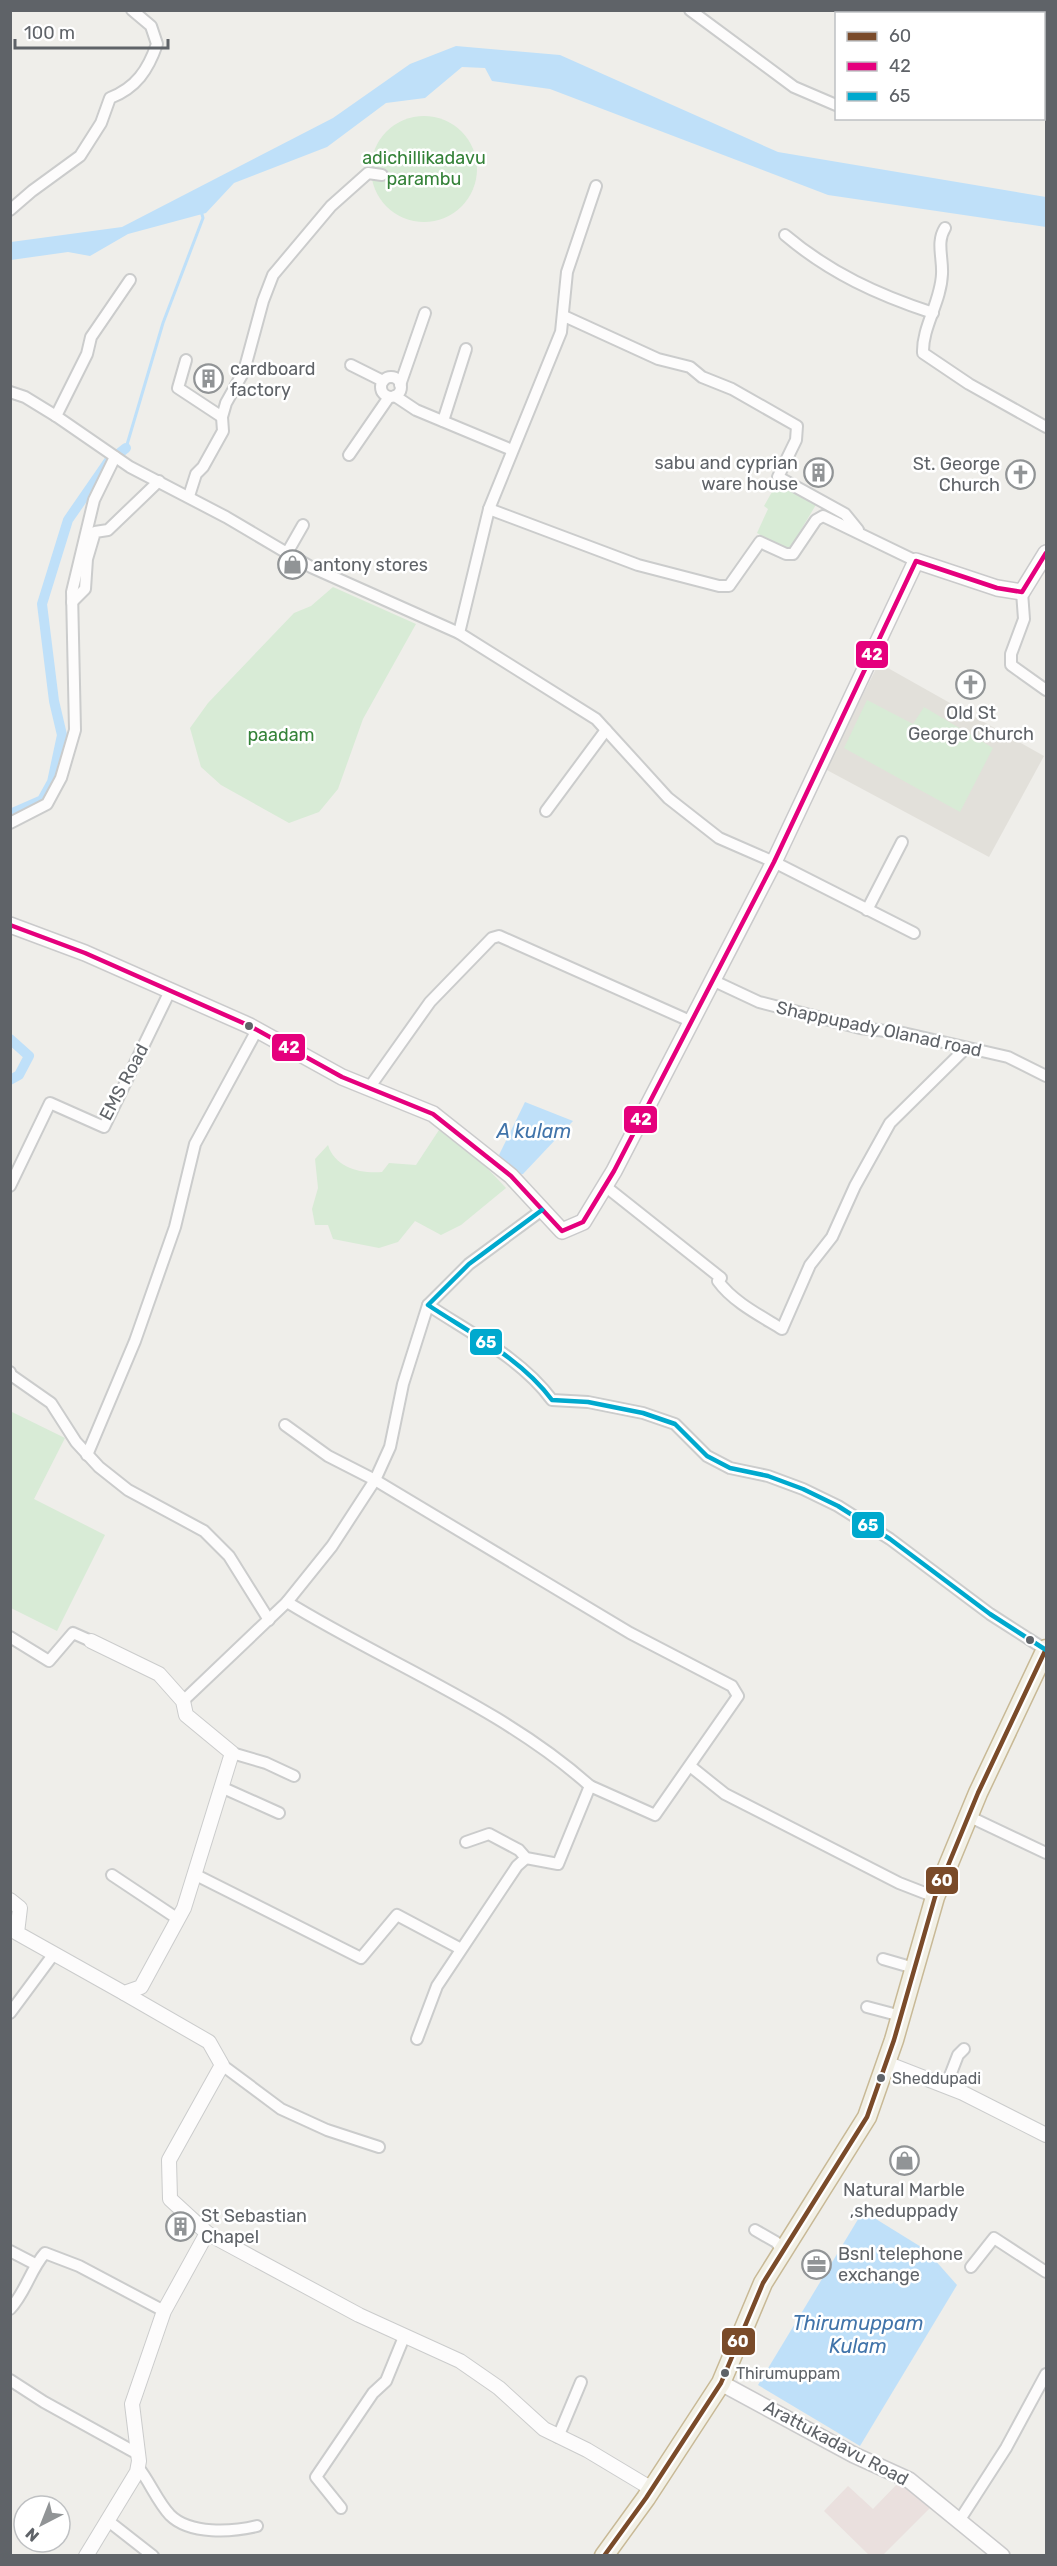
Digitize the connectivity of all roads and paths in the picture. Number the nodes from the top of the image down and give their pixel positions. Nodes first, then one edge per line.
1 (132, 10) edge
2 (690, 10) edge
3 (835, 104) edge
4 (382, 175) dead end
5 (596, 186) dead end
6 (10, 210) edge
7 (945, 228) dead end
8 (785, 235) dead end
9 (130, 280) dead end
10 (425, 313) dead end
11 (933, 313) junction
12 (564, 316) junction
13 (466, 350) dead end
14 (186, 360) dead end
15 (351, 365) dead end
16 (383, 381) junction
17 (400, 385) junction
18 (10, 392) edge
19 (392, 397) junction
20 (56, 416) junction
21 (222, 417) junction
22 (443, 421) junction
23 (1047, 426) edge
24 (512, 450) junction
25 (349, 455) dead end
26 (115, 457) junction
27 (159, 481) junction
28 (189, 496) junction
29 (489, 509) junction
30 (303, 525) dead end
31 (862, 534) junction
32 (287, 553) junction
33 (1047, 553) edge
34 (916, 561) junction
35 (1022, 592) junction
36 (72, 602) junction
37 (459, 633) junction
38 (1047, 690) edge
39 (606, 730) junction
40 (546, 811) dead end
41 (10, 823) edge
42 (902, 842) dead end
43 (774, 862) junction
44 (867, 910) junction
45 (10, 925) edge
46 (914, 933) dead end
47 (712, 980) junction
48 (170, 991) junction
49 (690, 1021) junction
50 (257, 1030) junction
51 (966, 1048) junction
52 (1047, 1076) edge
53 (369, 1088) junction
54 (16, 1167) edge
55 (10, 1186) edge
56 (605, 1186) junction
57 (542, 1210) junction
58 (428, 1305) junction
59 (11, 1374) edge
60 (285, 1425) dead end
61 (87, 1455) junction
62 (375, 1480) junction
63 (286, 1602) junction
64 (269, 1620) junction
65 (10, 1637) edge
66 (91, 1641) joint
67 (1046, 1650) edge
68 (183, 1701) junction
69 (232, 1753) junction
70 (690, 1766) junction
71 (294, 1776) dead end
72 (590, 1786) junction
73 (221, 1787) junction
74 (279, 1813) dead end
75 (968, 1816) junction
76 (466, 1842) dead end
77 (1047, 1853) edge
78 (526, 1858) junction
79 (194, 1874) junction
80 (112, 1875) dead end
81 (934, 1897) junction
82 (10, 1900) edge
83 (178, 1919) junction
84 (460, 1949) junction
85 (53, 1955) junction
86 (883, 1959) dead end
87 (915, 1968) junction
88 (124, 1993) junction
89 (867, 2007) dead end
90 (10, 2013) edge
91 (901, 2016) junction
92 (417, 2038) dead end
93 (964, 2049) dead end
94 (886, 2063) junction
95 (222, 2065) junction
96 (946, 2086) junction
97 (1047, 2135) edge
98 (379, 2147) dead end
99 (755, 2230) dead end
100 (207, 2233) junction
101 (10, 2251) edge
102 (783, 2252) junction
103 (35, 2265) junction
104 (971, 2267) dead end
105 (1047, 2272) edge
106 (10, 2309) edge
107 (164, 2311) junction
108 (405, 2337) junction
109 (1046, 2378) edge
110 (10, 2380) edge
111 (580, 2382) dead end
112 (721, 2383) junction
113 (558, 2437) junction
114 (138, 2460) junction
115 (652, 2490) junction
116 (341, 2508) dead end
117 (107, 2520) junction
118 (959, 2521) junction
119 (256, 2526) dead end
120 (86, 2556) edge
121 (153, 2556) edge
122 (604, 2556) edge
123 (1002, 2556) edge

1 - 6 street
2 - 3 street
4 - 21 street
5 - 12 street
7 - 11 street
8 - 11 street
9 - 20 street
10 - 17 street
11 - 23 street
12 - 24 street
12 - 31 street
13 - 22 street
14 - 21 street
15 - 16 street
16 - 17 street
16 - 19 street
17 - 19 street
18 - 20 street
19 - 22 street
19 - 25 street
20 - 26 street
21 - 28 street
22 - 24 street
24 - 29 street
26 - 27 street
26 - 36 street
27 - 28 street
27 - 36 street
28 - 32 street
29 - 31 street
29 - 37 street
30 - 32 street
31 - 34 street
32 - 37 street
33 - 35 main road
34 - 35 main road
34 - 43 main road
35 - 38 street
36 - 41 street
37 - 39 street
39 - 40 street
39 - 43 street
42 - 44 street
43 - 44 street
43 - 47 main road
44 - 46 street
45 - 48 main road
47 - 49 main road
47 - 51 street, Shappupady Olanad road
48 - 50 main road
48 - 54 street, EMS Road
49 - 53 street
49 - 56 main road
50 - 53 main road
50 - 61 street
51 - 52 street, Shappupady Olanad road
51 - 56 street
53 - 57 main road
54 - 55 street
56 - 57 main road
57 - 58 street
58 - 62 street
58 - 67 street
59 - 61 street
60 - 62 street
61 - 64 street
62 - 63 street
62 - 70 street
63 - 64 street
63 - 72 street
64 - 68 street
65 - 66 street
66 - 68 street
67 - 75 highway
68 - 69 street
69 - 71 street
69 - 73 street
70 - 72 street
70 - 81 street
72 - 78 street
73 - 74 street
73 - 79 street
75 - 77 street
75 - 81 highway
76 - 78 street
78 - 84 street
79 - 83 street
79 - 84 street
80 - 83 street
81 - 87 highway
82 - 85 street
83 - 88 street
84 - 92 street
85 - 88 street
85 - 90 street
86 - 87 street
87 - 91 highway
88 - 95 street
89 - 91 street
91 - 94 highway
93 - 96 street
94 - 96 street
94 - 102 highway
95 - 98 street
95 - 100 street
96 - 97 street
99 - 102 street
100 - 107 street
100 - 108 street
101 - 103 street
102 - 112 highway
103 - 106 street
103 - 107 street
104 - 105 street
107 - 114 street
108 - 113 street
108 - 116 street
109 - 118 street
110 - 114 street
111 - 113 street
112 - 115 highway
112 - 118 main road, Arattukadavu Road
113 - 115 street
114 - 117 street
114 - 119 street
115 - 122 highway
117 - 120 street
117 - 121 street
118 - 123 main road, Arattukadavu Road

